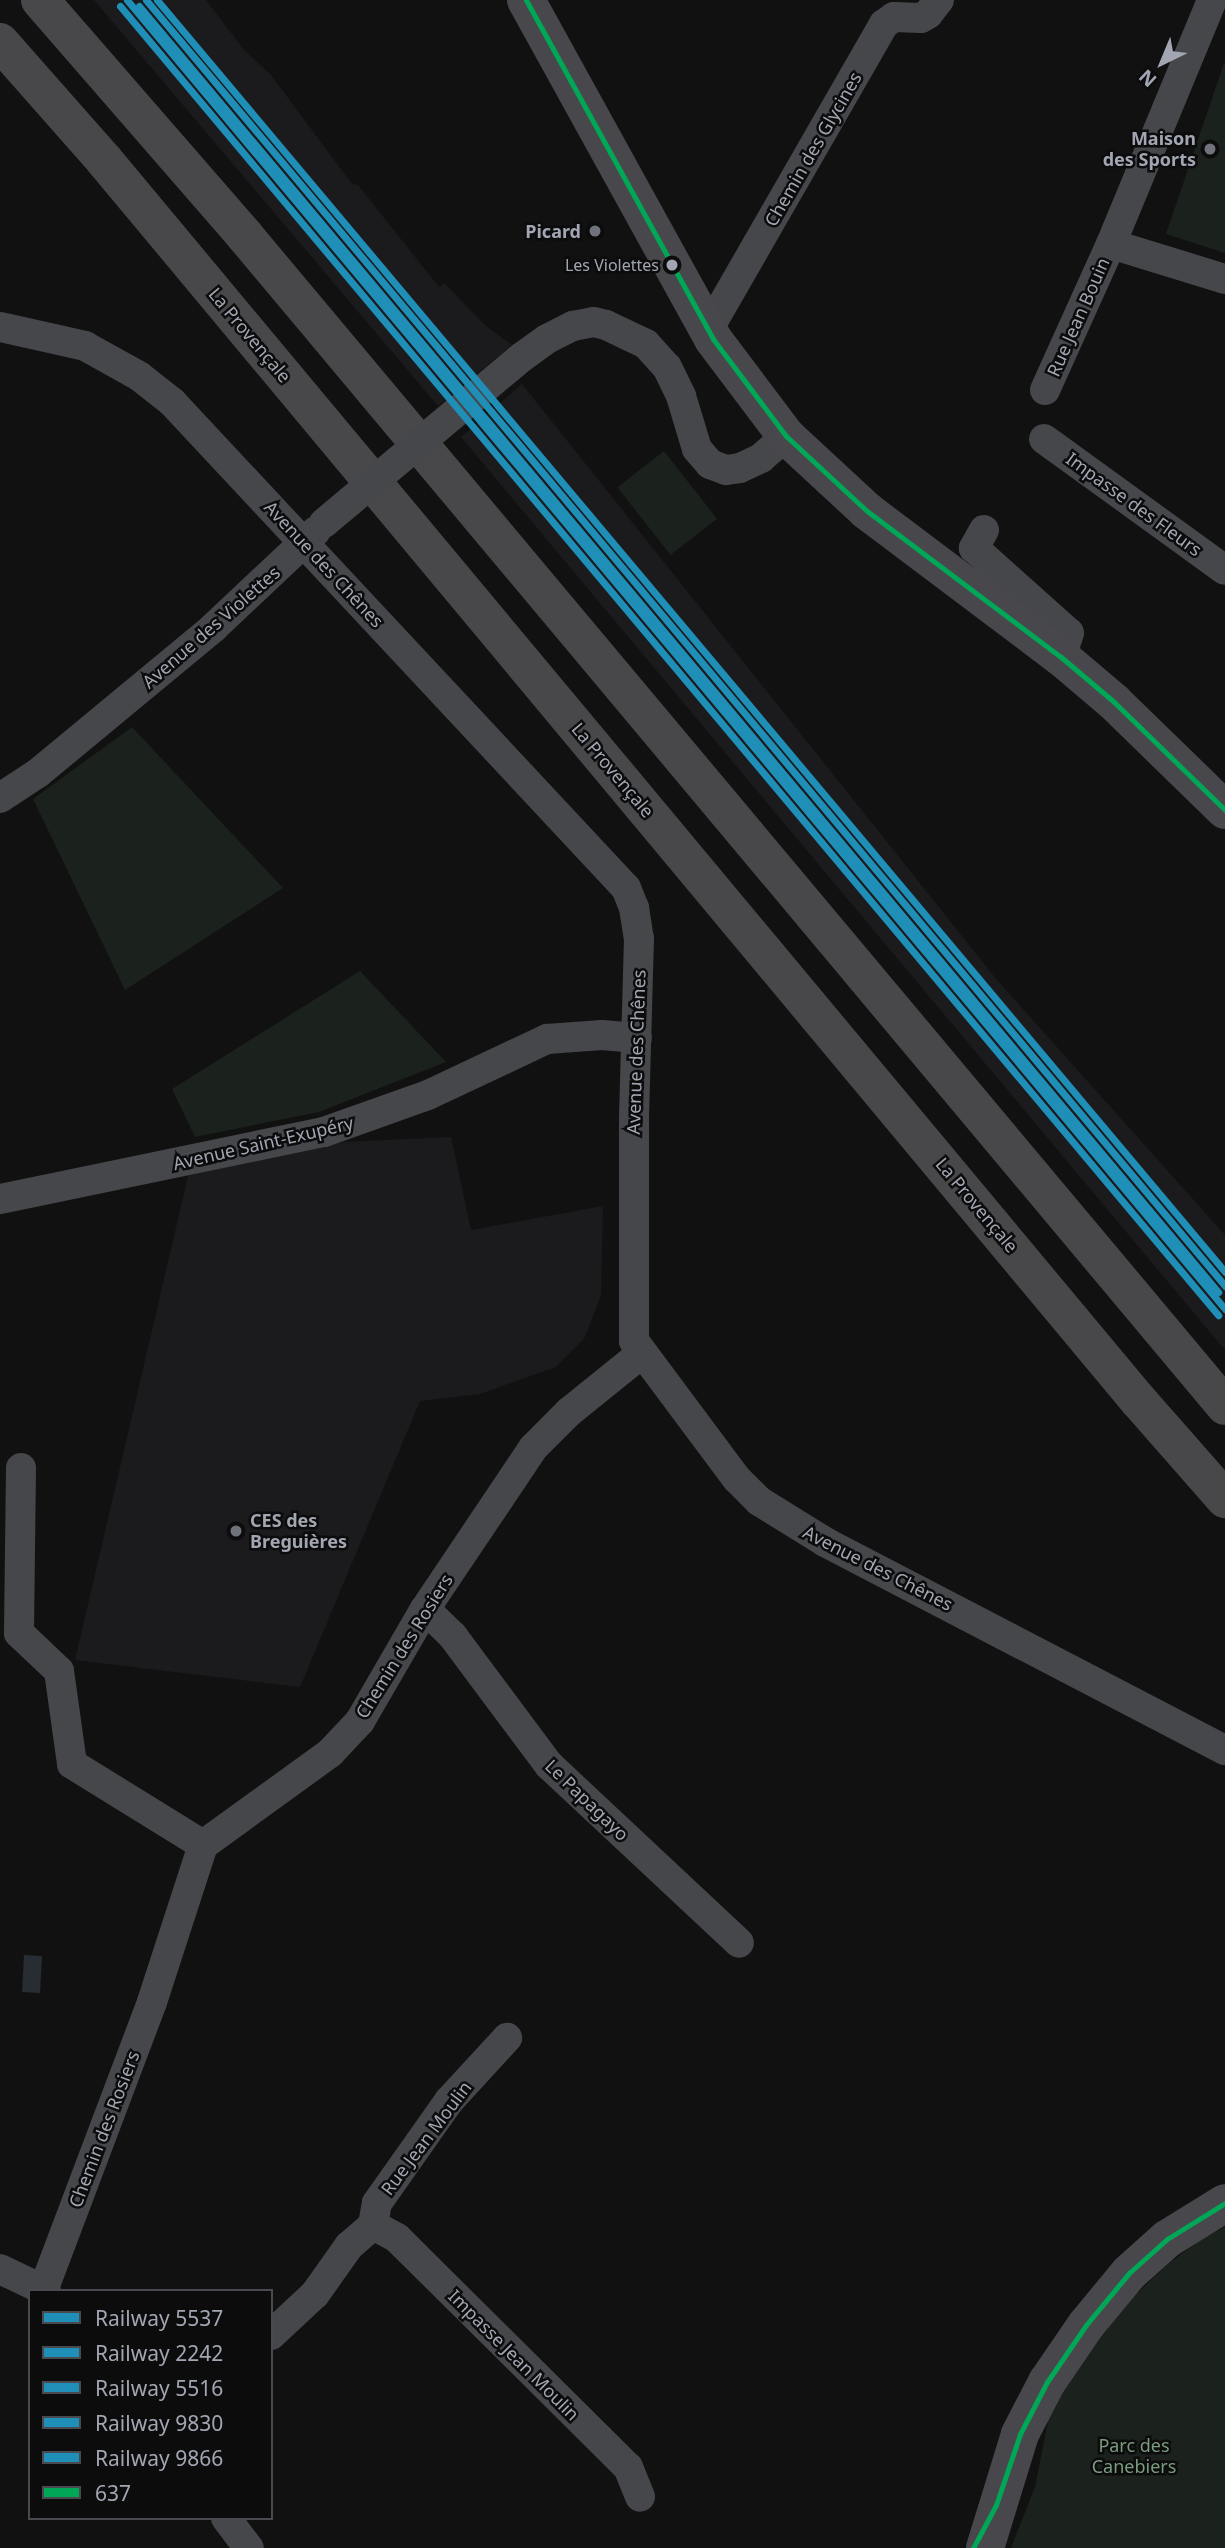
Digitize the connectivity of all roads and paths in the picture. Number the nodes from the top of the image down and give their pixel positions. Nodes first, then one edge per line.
1 (40, 0) edge
2 (526, 0) edge
3 (939, 0) edge
4 (1212, 0) edge
5 (0, 41) edge
6 (1111, 244) junction
7 (1225, 279) edge
8 (0, 327) edge
9 (708, 330) junction
10 (1045, 390) dead end
11 (786, 436) junction
12 (1044, 439) dead end
13 (984, 530) dead end
14 (314, 533) junction
15 (1225, 570) edge
16 (1060, 657) junction
17 (0, 798) edge
18 (1225, 809) edge
19 (637, 1038) junction
20 (0, 1199) edge
21 (641, 1354) junction
22 (1225, 1406) edge
23 (21, 1468) dead end
24 (1225, 1499) edge
25 (425, 1609) junction
26 (1225, 1750) edge
27 (203, 1845) junction
28 (739, 1943) dead end
29 (508, 2038) dead end
30 (1225, 2203) edge
31 (373, 2225) junction
32 (0, 2269) edge
33 (45, 2289) edge
34 (273, 2333) edge
35 (640, 2497) dead end
36 (996, 2505) junction
37 (228, 2520) edge
38 (249, 2548) edge
39 (973, 2548) edge
40 (985, 2548) edge

1 - 22 highway
2 - 9 main road
3 - 9 street, Chemin des Glycines
4 - 6 street, Rue Jean Bouin
5 - 24 highway, La Provençale
6 - 7 street, Rue Jean Bouin
6 - 10 street, Rue Jean Bouin
8 - 14 street, Avenue des Chênes
9 - 11 main road
11 - 14 street, Avenue des Violettes, bridge
11 - 16 main road
12 - 15 street, Impasse des Fleurs
13 - 16 street
14 - 17 street, Avenue des Violettes
14 - 19 street, Avenue des Chênes
16 - 18 main road
19 - 20 street, Avenue Saint-Exupéry
19 - 21 street, Avenue des Chênes
21 - 25 street, Chemin des Rosiers
21 - 26 street, Avenue des Chênes
23 - 27 street
25 - 27 street, Chemin des Rosiers
25 - 28 street, Le Papagayo
27 - 33 street, Chemin des Rosiers
29 - 31 street, Rue Jean Moulin
30 - 36 main road
31 - 34 street, Rue Jean Moulin
31 - 35 street, Impasse Jean Moulin
32 - 33 street
36 - 39 main road
36 - 40 main road
37 - 38 street

